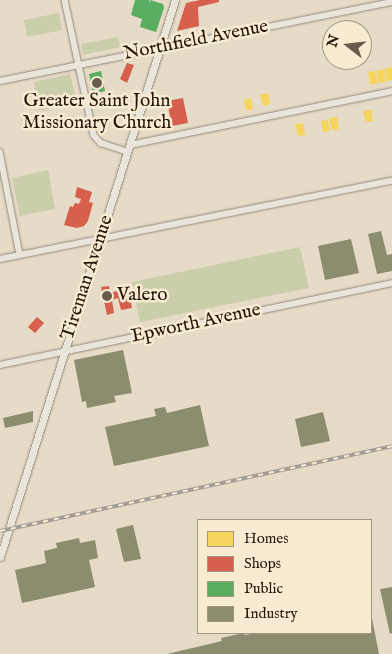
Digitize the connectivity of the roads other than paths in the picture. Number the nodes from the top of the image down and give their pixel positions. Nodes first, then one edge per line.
1 (65, 0) edge
2 (175, 0) edge
3 (392, 2) edge
4 (160, 48) junction
5 (78, 65) junction
6 (0, 81) edge
7 (392, 91) edge
8 (129, 148) junction
9 (0, 152) edge
10 (392, 181) edge
11 (100, 240) junction
12 (20, 255) junction
13 (0, 259) edge
14 (392, 283) edge
15 (65, 351) junction
16 (0, 365) edge
17 (0, 557) edge

1 - 5 street
2 - 4 street, Tireman Avenue
3 - 4 street, Northfield Avenue
4 - 5 street, Northfield Avenue
4 - 8 street, Tireman Avenue
5 - 6 street, Northfield Avenue
5 - 8 street
7 - 8 street
8 - 11 street, Tireman Avenue
9 - 12 street
10 - 11 street
11 - 12 street
11 - 15 street, Tireman Avenue
12 - 13 street
14 - 15 street, Epworth Avenue
15 - 16 street, Epworth Avenue
15 - 17 street, Tireman Avenue

